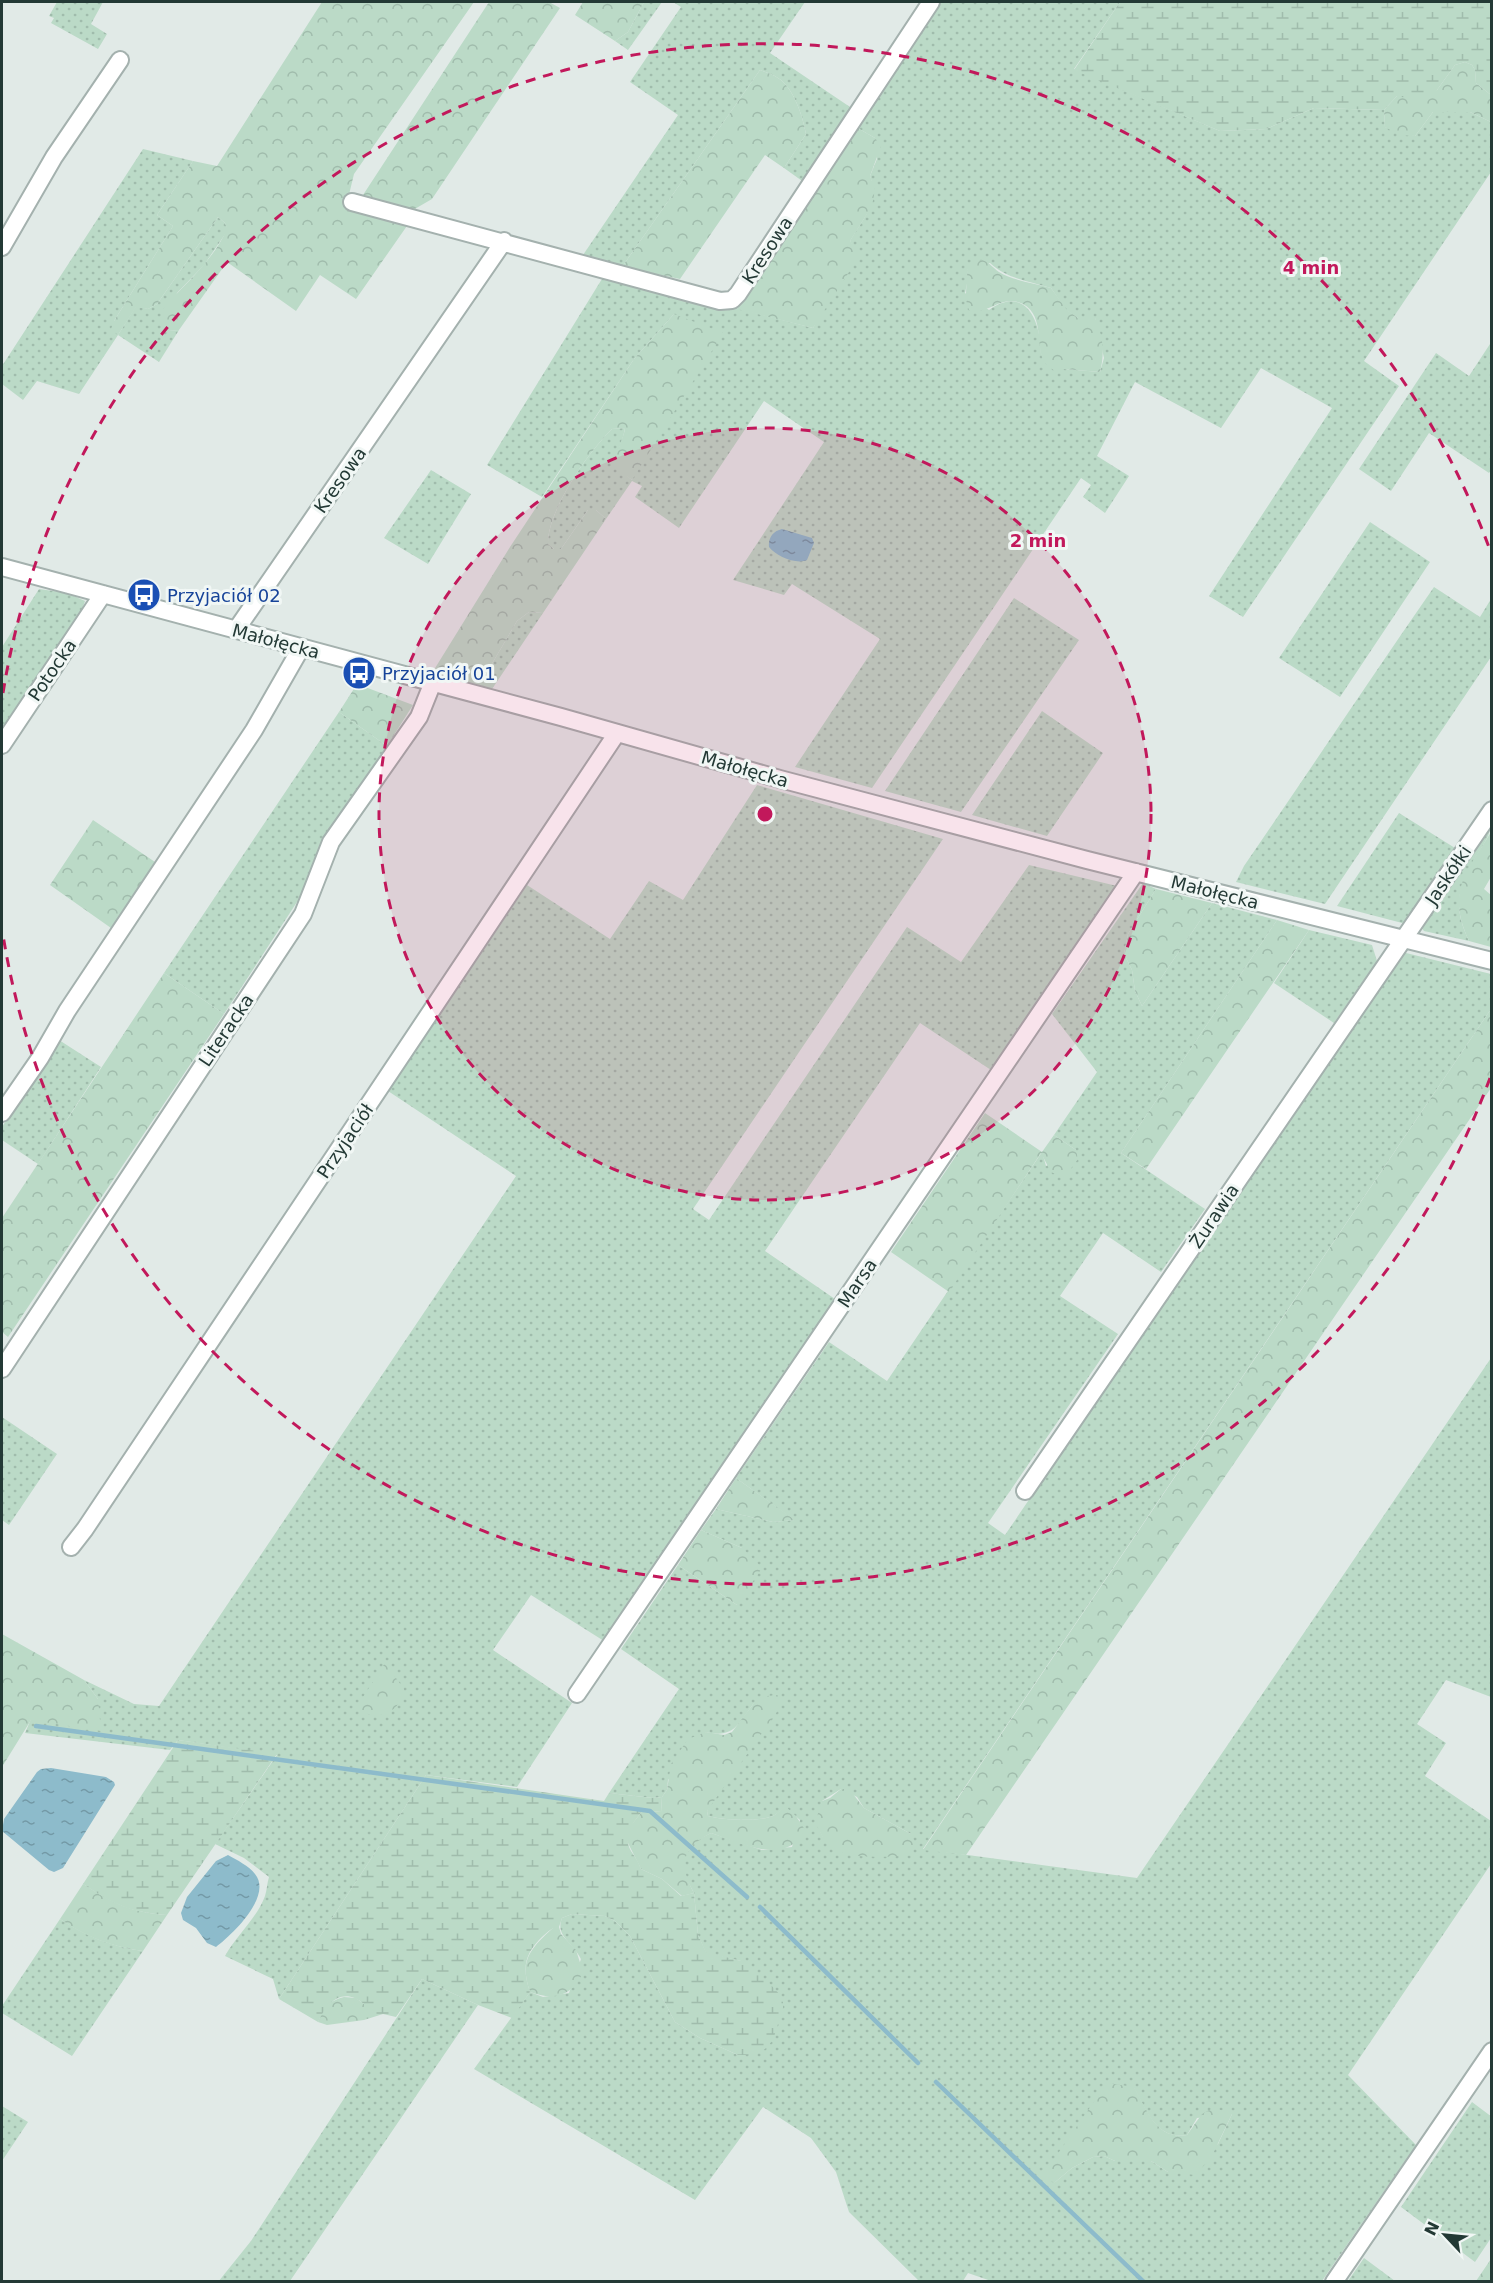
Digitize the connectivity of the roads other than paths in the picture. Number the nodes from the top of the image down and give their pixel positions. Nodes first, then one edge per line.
1 (931, 2) edge
2 (120, 60) dead end
3 (352, 202) dead end
4 (504, 242) junction
5 (2, 247) edge
6 (2, 567) edge
7 (103, 594) junction
8 (236, 630) junction
9 (301, 648) junction
10 (433, 682) junction
11 (617, 733) junction
12 (2, 745) edge
13 (1491, 810) edge
14 (1136, 872) junction
15 (1404, 940) junction
16 (1491, 961) edge
17 (2, 1113) edge
18 (2, 1369) edge
19 (1025, 1491) dead end
20 (71, 1547) dead end
21 (578, 1694) dead end
22 (1491, 2051) edge
23 (1334, 2282) edge

1 - 4 street, Kresowa
2 - 5 street
3 - 4 street, Kresowa
4 - 8 street, Kresowa
6 - 7 street, Małołęcka
7 - 8 street, Małołęcka
7 - 12 street, Potocka
8 - 9 street, Małołęcka
9 - 10 street, Małołęcka
9 - 17 street
10 - 11 street, Małołęcka
10 - 18 street, Literacka
11 - 14 street, Małołęcka
11 - 20 street, Przyjaciół
13 - 15 street, Jaskółki
14 - 15 street, Małołęcka
14 - 21 street, Marsa
15 - 16 street, Małołęcka
15 - 19 street, Żurawia
22 - 23 street

